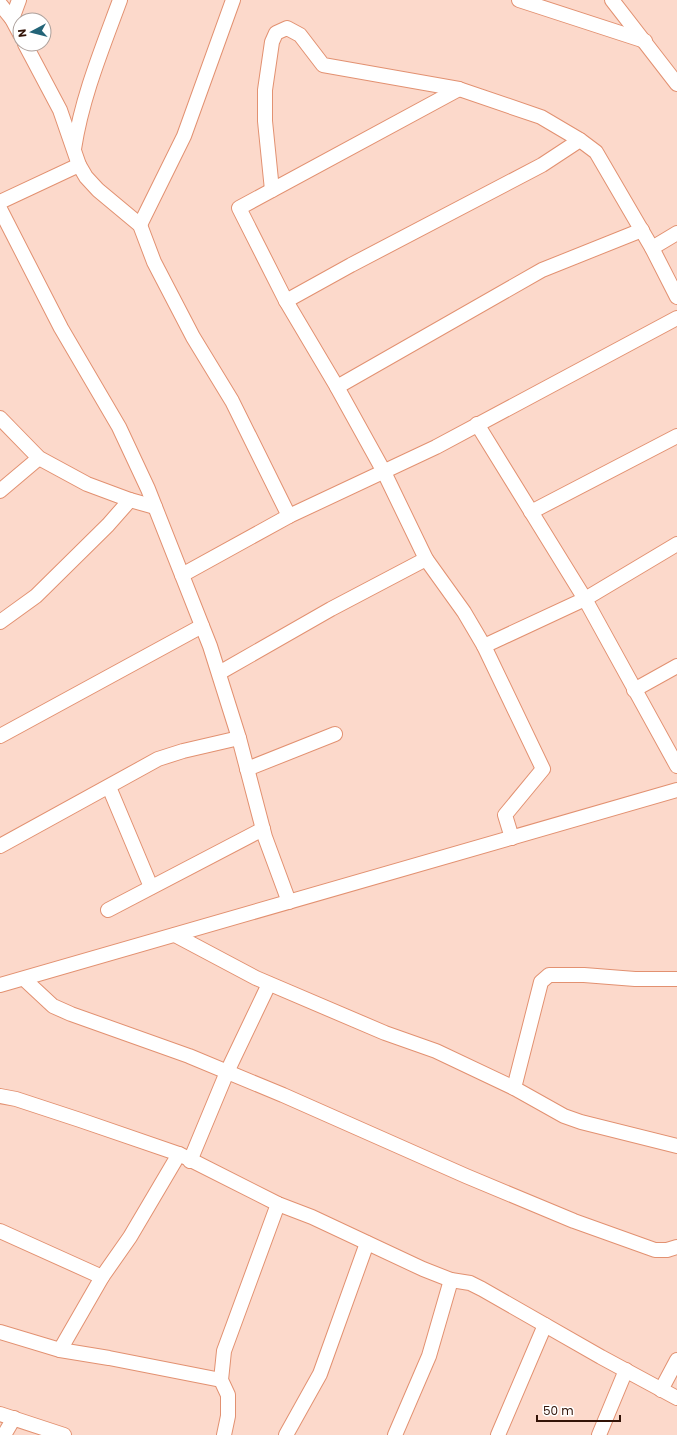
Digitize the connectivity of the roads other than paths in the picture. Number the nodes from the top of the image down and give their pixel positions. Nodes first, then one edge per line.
1 (19, 0) edge
2 (120, 0) edge
3 (233, 0) edge
4 (519, 0) edge
5 (612, 0) edge
6 (0, 4) edge
7 (15, 12) edge
8 (12, 19) edge
9 (645, 41) junction
10 (29, 52) edge
11 (677, 84) edge
12 (459, 90) junction
13 (580, 140) junction
14 (74, 152) junction
15 (79, 165) junction
16 (272, 190) junction
17 (0, 202) edge
18 (0, 209) edge
19 (140, 225) junction
20 (642, 230) junction
21 (5, 233) edge
22 (677, 233) edge
23 (652, 248) junction
24 (677, 297) edge
25 (286, 301) junction
26 (677, 318) edge
27 (337, 387) junction
28 (0, 418) edge
29 (477, 424) junction
30 (677, 436) edge
31 (39, 458) junction
32 (383, 470) junction
33 (0, 491) edge
34 (130, 500) junction
35 (155, 507) junction
36 (531, 512) junction
37 (289, 516) junction
38 (677, 544) edge
39 (426, 559) junction
40 (182, 575) junction
41 (585, 599) junction
42 (0, 622) edge
43 (202, 626) junction
44 (484, 646) junction
45 (677, 666) edge
46 (219, 673) junction
47 (634, 690) junction
48 (335, 734) dead end
49 (0, 736) edge
50 (239, 738) junction
51 (677, 766) edge
52 (247, 769) junction
53 (109, 787) junction
54 (677, 790) edge
55 (263, 829) junction
56 (512, 838) junction
57 (0, 846) edge
58 (151, 888) junction
59 (289, 902) junction
60 (108, 910) dead end
61 (175, 935) junction
62 (24, 978) junction
63 (677, 979) edge
64 (269, 984) junction
65 (0, 985) edge
66 (227, 1072) junction
67 (514, 1088) junction
68 (0, 1096) edge
69 (677, 1146) edge
70 (185, 1158) junction
71 (278, 1204) junction
72 (0, 1231) edge
73 (367, 1243) junction
74 (677, 1244) edge
75 (677, 1247) edge
76 (102, 1277) junction
77 (451, 1280) junction
78 (545, 1324) junction
79 (0, 1332) edge
80 (60, 1350) junction
81 (677, 1360) edge
82 (626, 1370) junction
83 (221, 1380) junction
84 (661, 1390) junction
85 (677, 1398) edge
86 (0, 1414) edge
87 (14, 1418) junction
88 (4, 1435) edge
89 (64, 1435) edge
90 (224, 1435) edge
91 (286, 1435) edge
92 (395, 1435) edge
93 (498, 1435) edge
94 (600, 1435) edge

1 - 7 street
2 - 14 street
3 - 19 street
4 - 9 street
5 - 9 street
6 - 8 street
9 - 11 street
10 - 14 street
12 - 13 street
12 - 16 street
12 - 16 street
13 - 20 street
13 - 25 street
14 - 15 street
15 - 17 street
15 - 19 street
16 - 25 street
18 - 21 street
19 - 37 street
20 - 23 street
20 - 27 street
21 - 35 street
22 - 23 street
23 - 24 street
25 - 27 street
26 - 29 street
27 - 32 street
28 - 31 street
29 - 32 street
29 - 36 street
30 - 36 street
31 - 33 street
31 - 34 street
32 - 37 street
32 - 39 street
34 - 35 street
34 - 42 street
35 - 40 street
36 - 41 street
37 - 40 street
38 - 41 street
39 - 44 street
39 - 46 street
40 - 43 street
41 - 44 street
41 - 47 street
43 - 46 street
43 - 49 street
44 - 56 street
45 - 47 street
46 - 50 street
47 - 51 street
48 - 52 street
50 - 52 street
50 - 53 street
52 - 55 street
53 - 57 street
53 - 58 street
54 - 56 street
55 - 58 street
55 - 59 street
56 - 59 street
58 - 60 street
59 - 61 street
61 - 62 street
61 - 64 street
62 - 65 street
62 - 66 street
63 - 67 street
64 - 66 street
64 - 67 street
66 - 70 street
66 - 75 street
67 - 69 street
68 - 70 street
70 - 71 street
70 - 76 street
71 - 73 street
71 - 83 street
72 - 76 street
73 - 77 street
73 - 91 street
74 - 75 street
76 - 80 street
77 - 78 street
77 - 92 street
78 - 82 street
78 - 93 street
79 - 80 street
80 - 83 street
81 - 84 street
82 - 84 street
82 - 94 street
83 - 90 street
84 - 85 street
86 - 87 street
87 - 88 street
87 - 89 street

